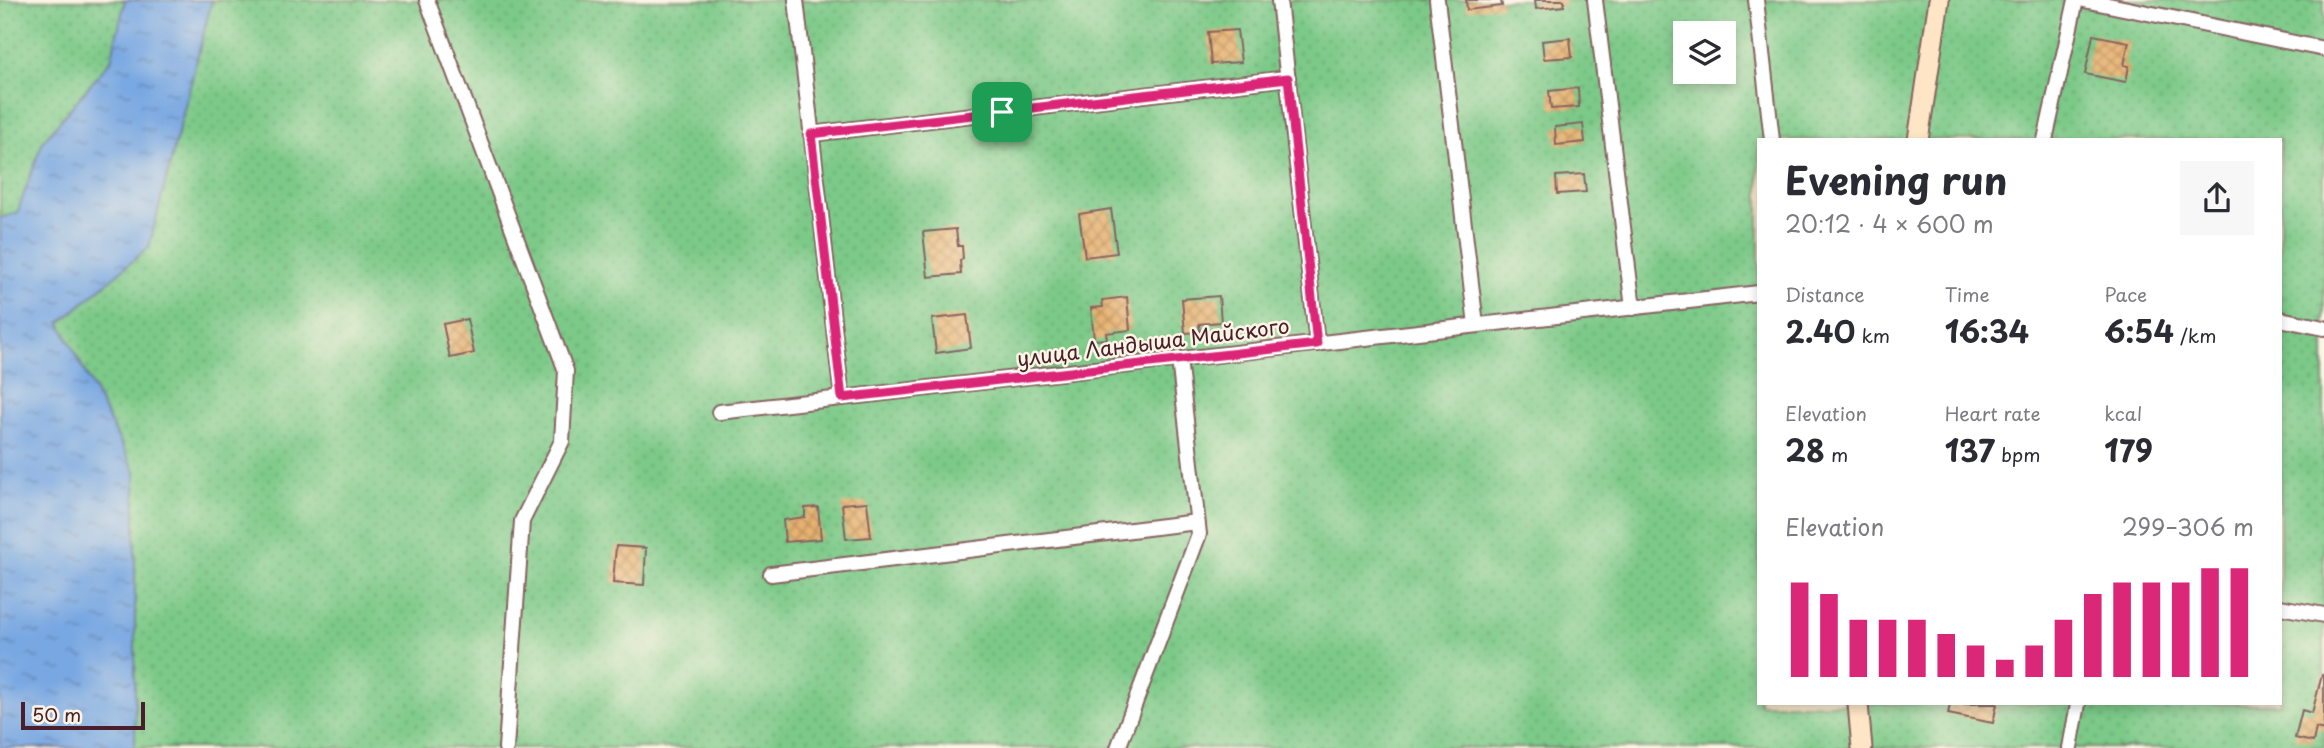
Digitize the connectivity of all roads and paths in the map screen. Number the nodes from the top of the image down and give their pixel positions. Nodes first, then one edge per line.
1 (427, 0) edge
2 (796, 0) edge
3 (1279, 0) edge
4 (1437, 0) edge
5 (1595, 0) edge
6 (1756, 0) edge
7 (1939, 0) edge
8 (2076, 0) edge
9 (2084, 0) edge
10 (2324, 49) edge
11 (1288, 78) junction
12 (811, 134) junction
13 (1772, 138) edge
14 (1918, 138) edge
15 (2045, 138) edge
16 (1757, 293) edge
17 (1633, 308) junction
18 (2282, 319) edge
19 (1476, 325) junction
20 (2324, 328) edge
21 (1317, 344) junction
22 (1179, 359) junction
23 (842, 398) junction
24 (719, 412) dead end
25 (1197, 522) junction
26 (771, 574) dead end
27 (2282, 607) edge
28 (2324, 615) edge
29 (1858, 705) edge
30 (2078, 705) edge
31 (506, 748) edge
32 (1118, 748) edge
33 (1862, 748) edge
34 (2070, 748) edge

1 - 31 street
2 - 12 street
3 - 11 street
4 - 19 street
5 - 17 street
6 - 13 street
7 - 14 street
8 - 15 street
9 - 10 street
11 - 12 street
11 - 21 street
12 - 23 street
16 - 17 street, улица Ландыша Майского
17 - 19 street, улица Ландыша Майского
18 - 20 street
19 - 21 street, улица Ландыша Майского
21 - 22 street, улица Ландыша Майского
22 - 23 street, улица Ландыша Майского
22 - 25 street
23 - 24 street, улица Ландыша Майского
25 - 26 street
25 - 32 street
27 - 28 street
29 - 33 street
30 - 34 street

